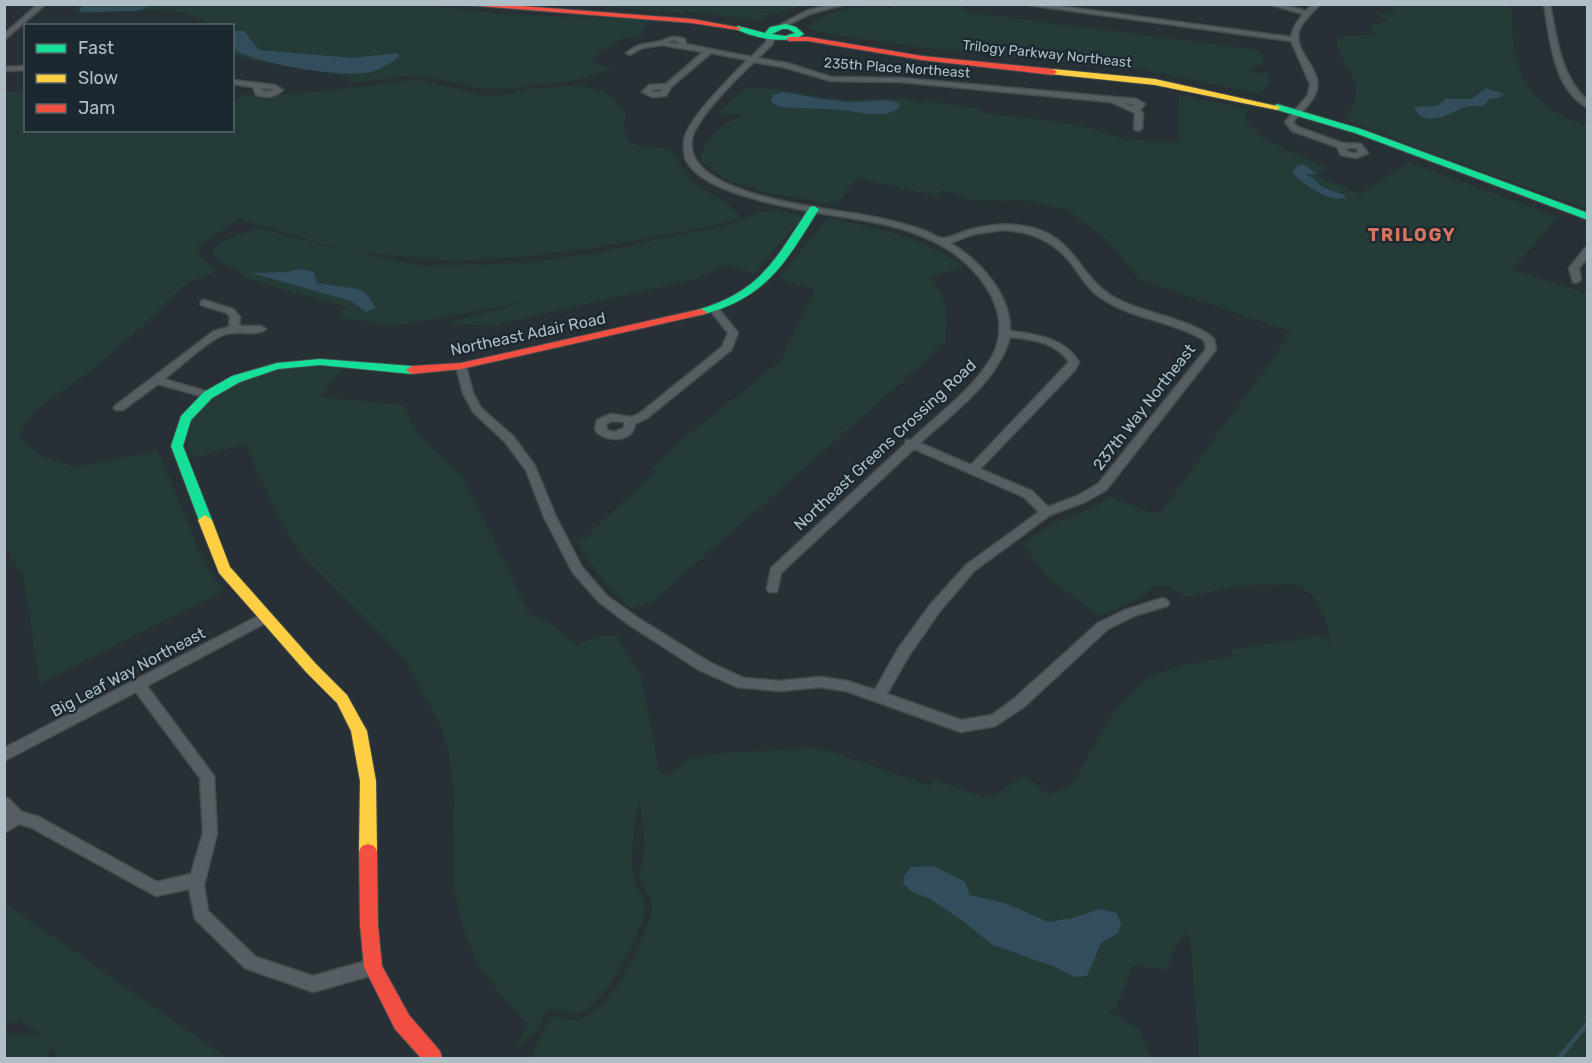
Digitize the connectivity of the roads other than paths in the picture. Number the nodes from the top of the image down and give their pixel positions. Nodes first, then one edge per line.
1 (43, 4) edge
2 (456, 4) edge
3 (519, 4) edge
4 (1024, 4) edge
5 (1271, 4) edge
6 (1317, 4) edge
7 (1547, 4) edge
8 (840, 5) edge
9 (1308, 13) junction
10 (8, 30) edge
11 (24, 30) edge
12 (784, 33) junction
13 (4, 38) edge
14 (1293, 39) junction
15 (709, 51) junction
16 (630, 53) dead end
17 (752, 59) junction
18 (762, 61) junction
19 (24, 68) edge
20 (4, 69) edge
21 (234, 82) edge
22 (257, 86) dead end
23 (668, 86) dead end
24 (711, 106) junction
25 (1587, 106) edge
26 (1297, 111) junction
27 (1138, 129) dead end
28 (1342, 146) dead end
29 (814, 209) junction
30 (1587, 217) edge
31 (943, 242) junction
32 (1587, 250) edge
33 (1576, 280) dead end
34 (204, 303) dead end
35 (715, 310) junction
36 (234, 329) junction
37 (261, 329) dead end
38 (1006, 333) junction
39 (461, 366) junction
40 (156, 380) junction
41 (208, 395) junction
42 (119, 408) dead end
43 (630, 422) dead end
44 (910, 443) junction
45 (973, 470) junction
46 (1046, 512) junction
47 (773, 589) dead end
48 (1163, 603) dead end
49 (266, 617) junction
50 (138, 685) junction
51 (879, 696) junction
52 (4, 755) edge
53 (4, 803) edge
54 (16, 816) junction
55 (4, 827) edge
56 (197, 880) junction
57 (373, 967) junction
58 (433, 1059) edge

1 - 10 street
2 - 12 street, Trilogy Parkway Northeast
3 - 12 street, Trilogy Parkway Northeast
4 - 14 street
5 - 9 street
6 - 9 street
7 - 25 street
8 - 12 street
8 - 12 street
9 - 14 street
10 - 11 street
10 - 13 street
12 - 17 street
12 - 18 street
12 - 26 street, Trilogy Parkway Northeast
14 - 26 street
15 - 16 street, 235th Place Northeast
15 - 17 street, 235th Place Northeast
15 - 23 street
17 - 18 street, 235th Place Northeast
17 - 24 street
18 - 24 street
18 - 27 street, 235th Place Northeast
19 - 20 street
21 - 22 street
24 - 29 street
26 - 28 street
26 - 30 street, Trilogy Parkway Northeast
29 - 31 street
29 - 35 street, Northeast Adair Road
31 - 38 street
31 - 46 street, 237th Way Northeast
32 - 33 street
34 - 36 street
35 - 39 street, Northeast Adair Road
35 - 43 street
36 - 37 street
36 - 40 street
38 - 44 street, Northeast Greens Crossing Road
38 - 45 street
39 - 41 street, Northeast Adair Road
39 - 51 street
40 - 41 street
40 - 42 street
41 - 49 street, Northeast Adair Road
44 - 45 street
44 - 47 street, Northeast Greens Crossing Road
45 - 46 street
46 - 51 street, 237th Way Northeast
48 - 51 street
49 - 50 street, Big Leaf Way Northeast
49 - 57 street, Northeast Adair Road
50 - 52 street, Big Leaf Way Northeast
50 - 56 street
53 - 54 street
54 - 55 street
54 - 56 street
56 - 57 street
57 - 58 street

